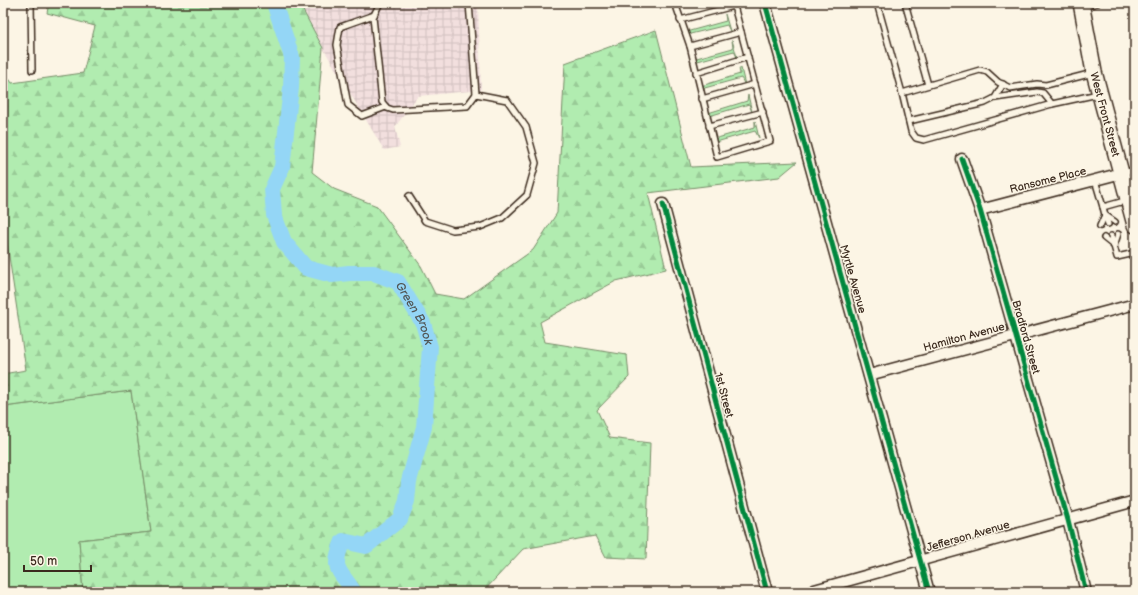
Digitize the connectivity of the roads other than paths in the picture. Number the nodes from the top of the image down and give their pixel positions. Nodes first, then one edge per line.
1 (31, 3) edge
2 (380, 3) edge
3 (469, 3) edge
4 (674, 3) edge
5 (765, 3) edge
6 (877, 3) edge
7 (905, 3) edge
8 (1097, 3) edge
9 (1081, 5) edge
10 (374, 15) junction
11 (680, 20) junction
12 (741, 32) junction
13 (690, 46) junction
14 (748, 57) junction
15 (32, 70) dead end
16 (696, 72) junction
17 (1094, 72) junction
18 (755, 84) junction
19 (1003, 84) junction
20 (928, 85) junction
21 (902, 93) junction
22 (1101, 93) junction
23 (476, 94) junction
24 (995, 98) junction
25 (702, 99) junction
26 (1052, 104) junction
27 (386, 107) junction
28 (763, 112) junction
29 (909, 121) junction
30 (709, 126) junction
31 (962, 159) dead end
32 (1128, 172) edge
33 (1095, 180) junction
34 (410, 196) dead end
35 (1128, 200) junction
36 (663, 204) dead end
37 (1103, 208) junction
38 (980, 210) junction
39 (1105, 215) junction
40 (1115, 222) dead end
41 (1108, 224) dead end
42 (1135, 225) edge
43 (1100, 226) dead end
44 (1118, 234) dead end
45 (1111, 236) dead end
46 (1104, 238) dead end
47 (1114, 246) junction
48 (1135, 253) edge
49 (1135, 304) edge
50 (1015, 336) junction
51 (869, 375) junction
52 (1135, 501) edge
53 (1068, 520) junction
54 (921, 561) junction
55 (767, 592) edge
56 (807, 592) edge
57 (928, 592) edge
58 (1086, 592) edge

1 - 15 lane
2 - 10 lane
3 - 23 lane
4 - 11 lane
5 - 51 street, Myrtle Avenue
6 - 21 lane
7 - 20 lane
8 - 9 lane
9 - 17 main road, West Front Street
10 - 27 lane
10 - 27 lane
11 - 12 lane
11 - 13 lane
12 - 13 lane
12 - 14 lane
13 - 16 lane
14 - 16 lane
14 - 18 lane
16 - 25 lane
17 - 19 lane
17 - 22 main road, West Front Street
18 - 25 lane
18 - 28 lane
19 - 20 lane
19 - 24 lane
20 - 21 lane
21 - 29 lane
22 - 26 lane
22 - 32 main road, West Front Street
23 - 27 lane
23 - 34 lane
24 - 26 lane
24 - 29 lane
25 - 30 lane
26 - 29 lane
28 - 30 lane
28 - 30 lane
31 - 38 street, Bradford Street
32 - 33 street, Ransome Place
32 - 35 main road, West Front Street
33 - 37 lane
33 - 38 street, Ransome Place
35 - 37 lane
35 - 42 main road, West Front Street
36 - 55 street, 1st Street
37 - 39 lane
38 - 50 street, Bradford Street
39 - 40 lane
39 - 41 lane
39 - 43 lane
44 - 47 lane
45 - 47 lane
46 - 47 lane
47 - 48 lane
49 - 50 street, Hamilton Avenue
50 - 51 street, Hamilton Avenue
50 - 53 street, Bradford Street
51 - 54 street, Myrtle Avenue
52 - 53 street, Jefferson Avenue
53 - 54 street, Jefferson Avenue
53 - 58 street, Bradford Street
54 - 56 street, Jefferson Avenue
54 - 57 street, Myrtle Avenue

